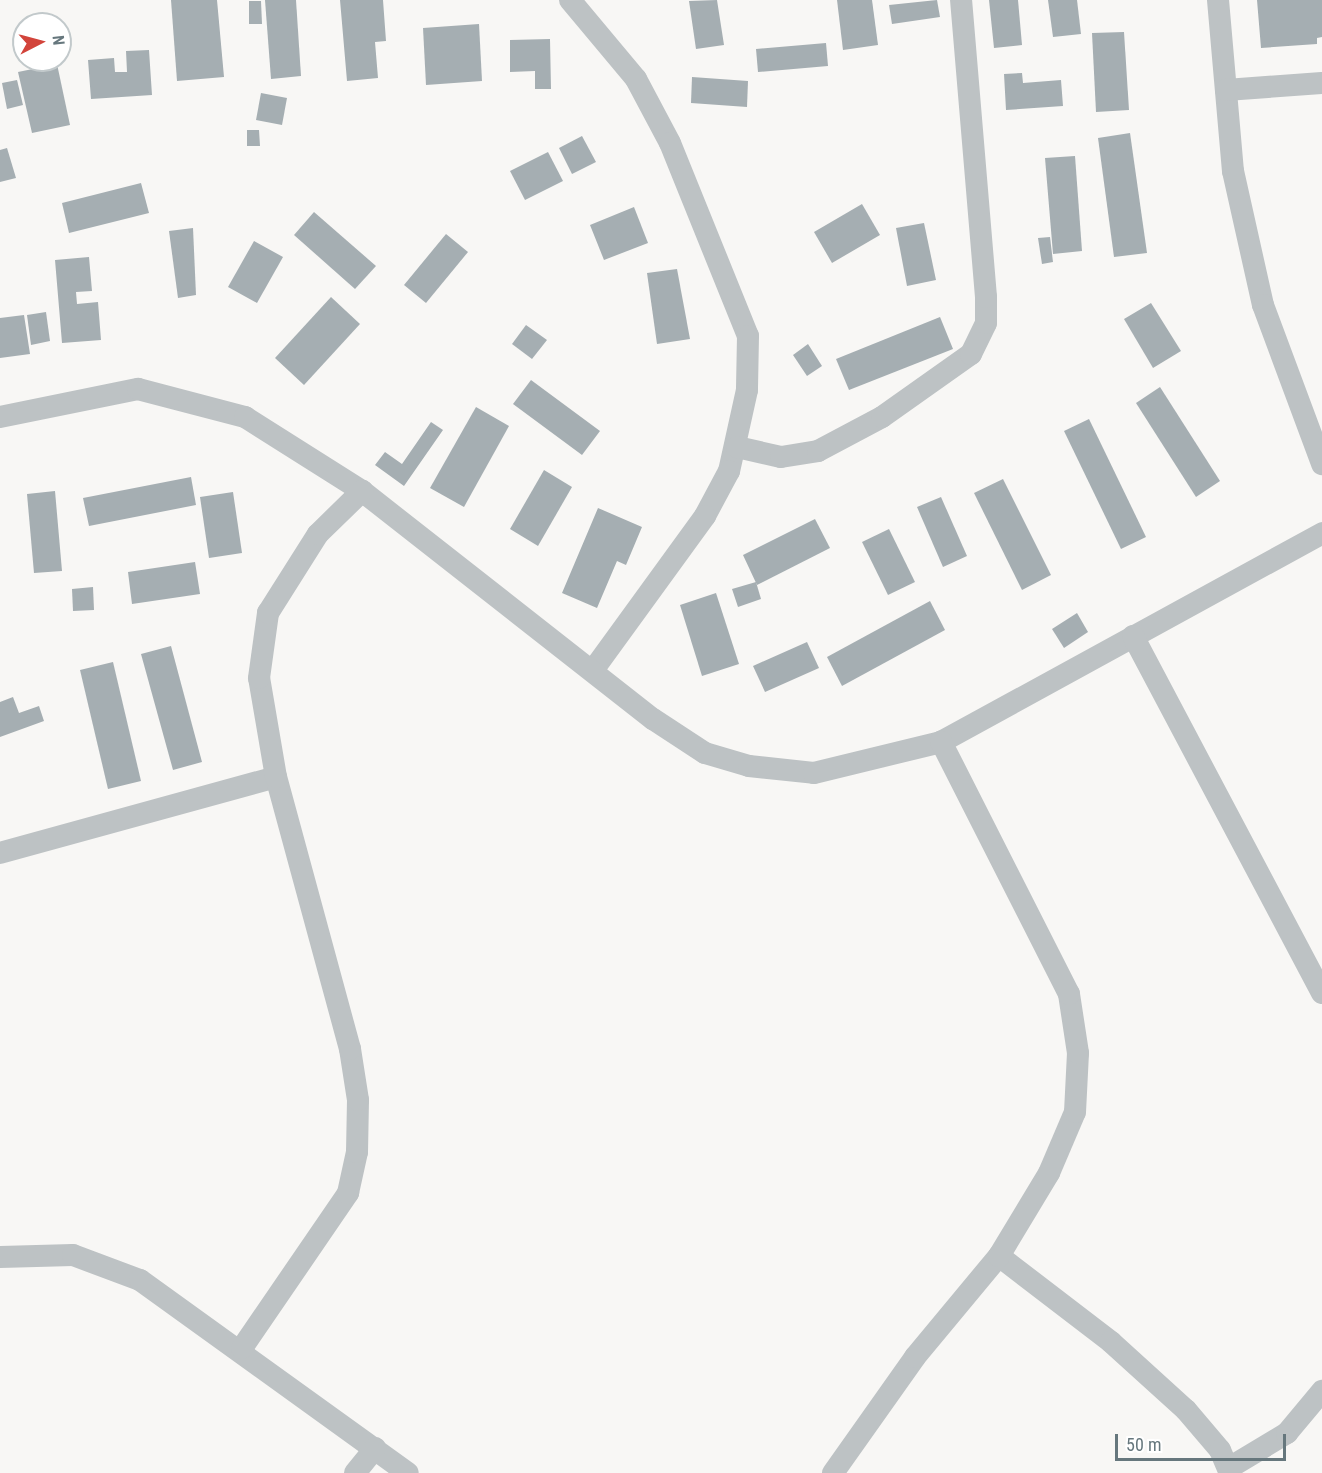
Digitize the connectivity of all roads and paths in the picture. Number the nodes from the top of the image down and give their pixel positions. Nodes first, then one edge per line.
1 (961, 0) edge
2 (1218, 0) edge
3 (582, 3) edge
4 (1322, 83) edge
5 (1226, 90) junction
6 (0, 417) edge
7 (737, 447) junction
8 (1322, 464) edge
9 (362, 491) junction
10 (1322, 533) edge
11 (1133, 636) junction
12 (593, 670) junction
13 (940, 742) junction
14 (276, 777) junction
15 (0, 853) edge
16 (1322, 993) edge
17 (999, 1256) junction
18 (0, 1257) edge
19 (242, 1348) junction
20 (1322, 1391) edge
21 (375, 1448) junction
22 (1230, 1471) edge
23 (355, 1473) edge
24 (408, 1473) edge
25 (833, 1473) edge

1 - 7 street
2 - 5 street
3 - 7 street
4 - 5 street
5 - 8 street
6 - 9 street
7 - 12 street
9 - 12 street
9 - 14 street
10 - 11 street
11 - 13 street
11 - 16 street
12 - 13 street
13 - 17 street
14 - 15 street
14 - 19 street
17 - 22 street
17 - 25 street
18 - 19 street
19 - 21 street
20 - 22 street
21 - 23 street
21 - 24 street

